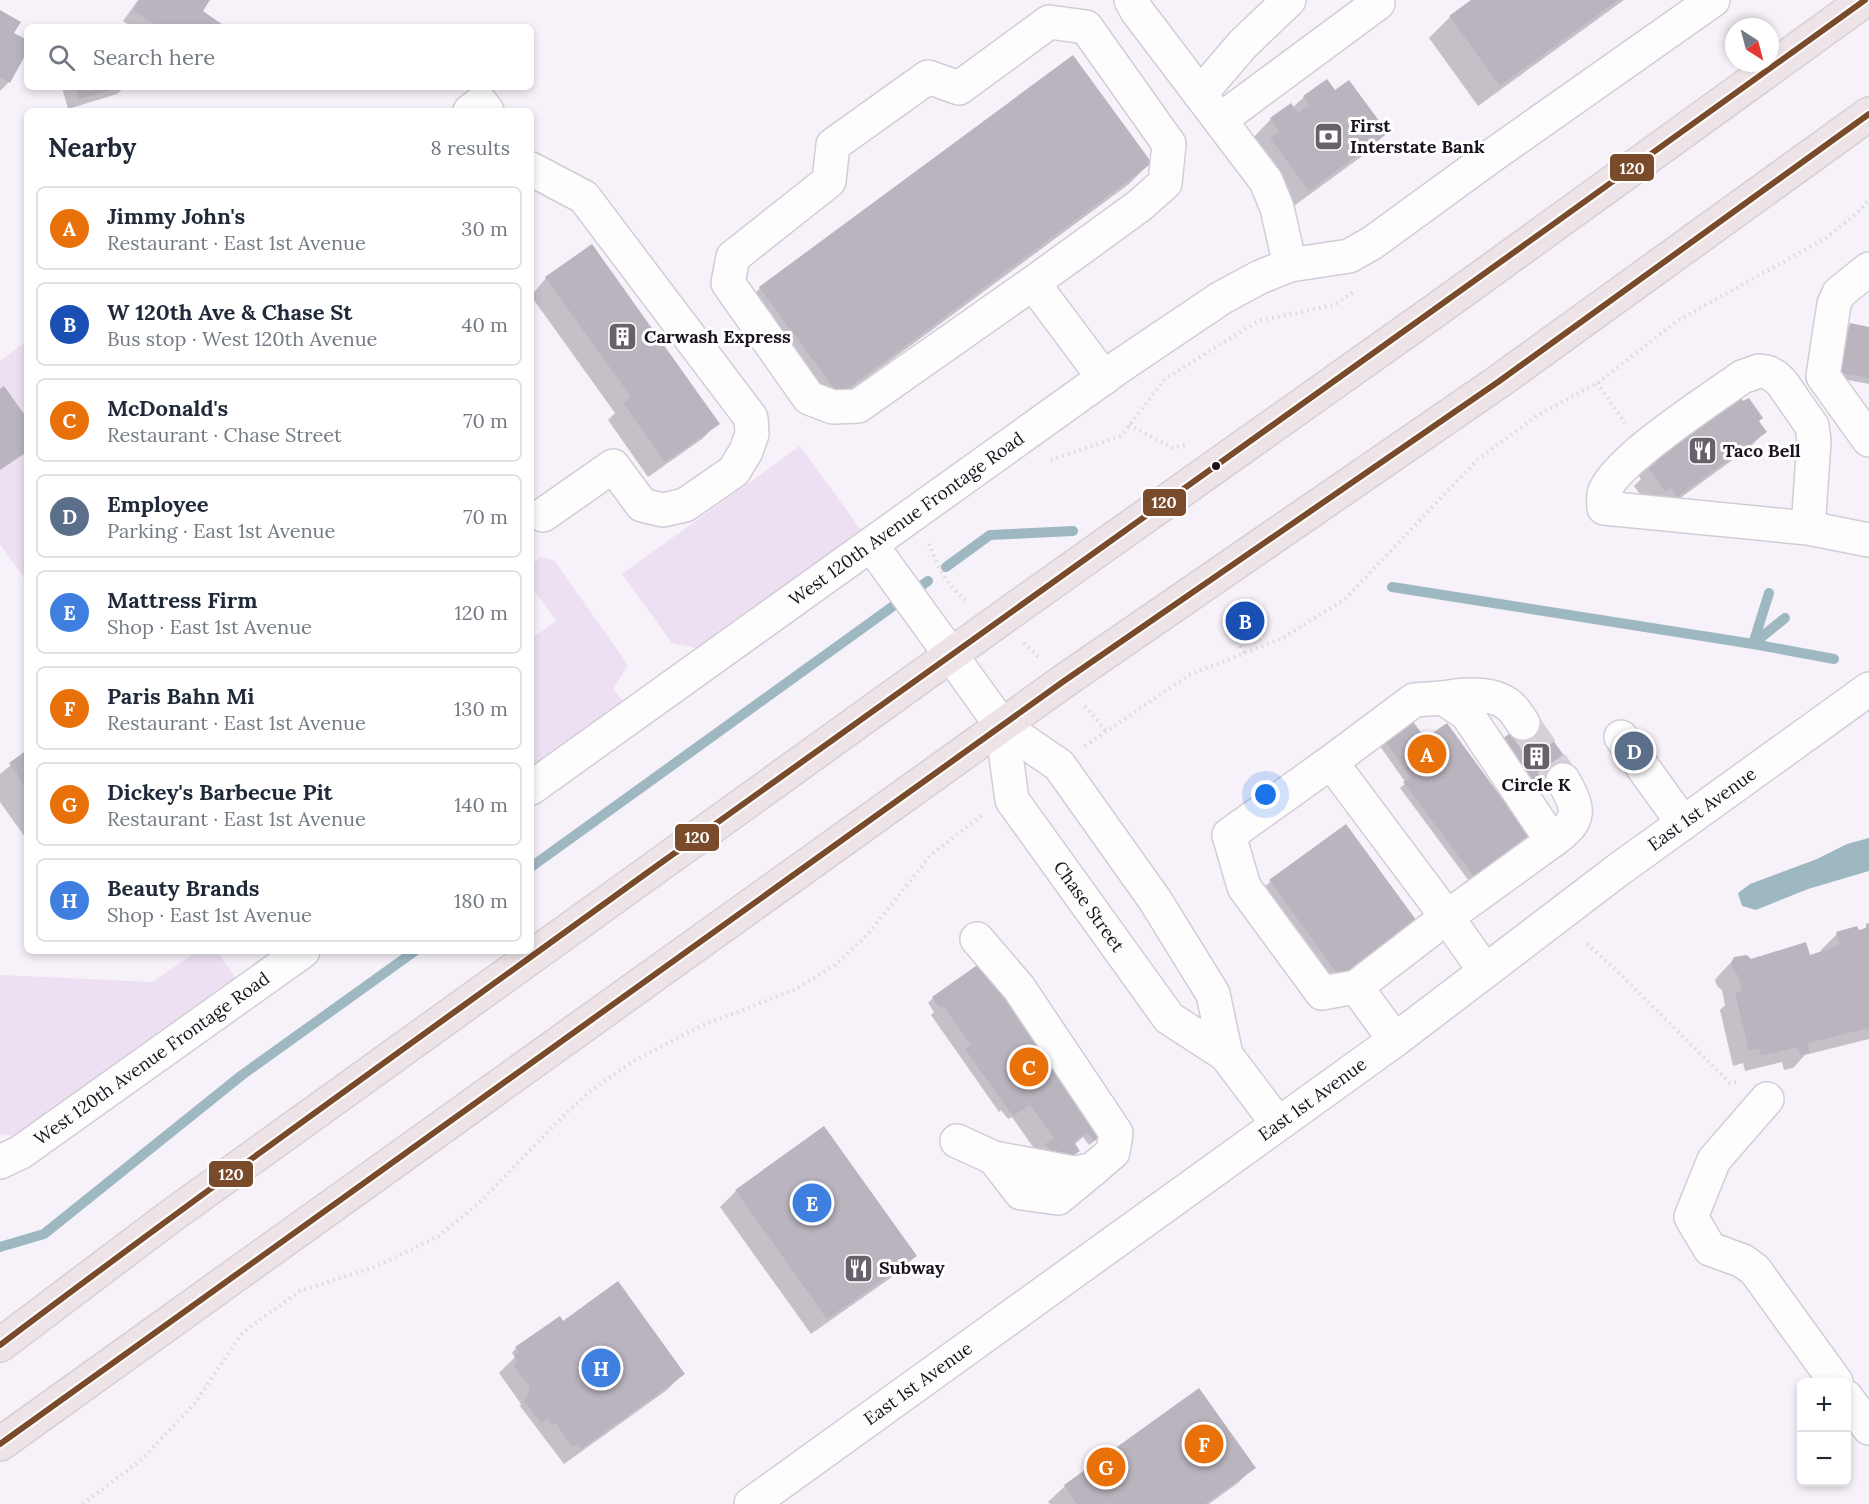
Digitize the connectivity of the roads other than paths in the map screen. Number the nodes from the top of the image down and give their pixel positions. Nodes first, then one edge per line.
1 (1131, 0) edge
2 (1289, 0) edge
3 (1713, 0) edge
4 (1865, 0) edge
5 (1378, 3) dead end
6 (1200, 94) junction
7 (1869, 99) edge
8 (1869, 114) edge
9 (1220, 120) junction
10 (534, 171) edge
11 (1683, 248) junction
12 (1290, 265) junction
13 (1869, 269) edge
14 (1033, 283) junction
15 (1104, 378) junction
16 (1869, 440) edge
17 (543, 515) dead end
18 (1808, 528) junction
19 (1869, 540) edge
20 (872, 546) junction
21 (951, 657) junction
22 (1869, 689) edge
23 (1443, 698) junction
24 (1523, 723) tunnel mouth
25 (1002, 726) junction
26 (1621, 737) dead end
27 (1331, 762) junction
28 (1563, 780) tunnel mouth
29 (534, 786) edge
30 (1683, 823) junction
31 (1552, 841) junction
32 (1447, 917) junction
33 (977, 939) dead end
34 (299, 954) edge
35 (1485, 971) junction
36 (1356, 987) junction
37 (1395, 1040) junction
38 (1227, 1055) junction
39 (1767, 1099) road end
40 (1278, 1124) junction
41 (957, 1142) dead end
42 (0, 1162) edge
43 (0, 1345) edge
44 (1832, 1378) edge
45 (1851, 1404) edge
46 (1869, 1428) edge
47 (0, 1444) edge
48 (751, 1504) edge

1 - 6 street
2 - 6 street
3 - 12 street, West 120th Avenue Frontage Road
4 - 21 main road
5 - 9 street
6 - 9 street
7 - 11 street
8 - 11 main road
9 - 12 street
10 - 17 street
11 - 25 main road
12 - 15 street, West 120th Avenue Frontage Road
13 - 16 street
14 - 14 street
14 - 15 street
15 - 20 street, West 120th Avenue Frontage Road
18 - 18 street
18 - 19 street
20 - 21 street, Chase Street
20 - 29 street, West 120th Avenue Frontage Road
21 - 25 street, Chase Street
21 - 43 main road
22 - 30 street, East 1st Avenue
23 - 24 street
23 - 27 street
23 - 31 street
25 - 38 street, Chase Street
25 - 38 street, Chase Street
25 - 47 main road
26 - 30 street
27 - 32 street
27 - 36 street
28 - 31 street
30 - 35 street, East 1st Avenue
31 - 32 street
32 - 35 street
32 - 36 street
33 - 41 street
34 - 42 street, West 120th Avenue Frontage Road
35 - 37 street, East 1st Avenue
36 - 37 street
37 - 40 street, East 1st Avenue
38 - 40 street, Chase Street
39 - 44 street
40 - 48 street, East 1st Avenue
45 - 46 street

